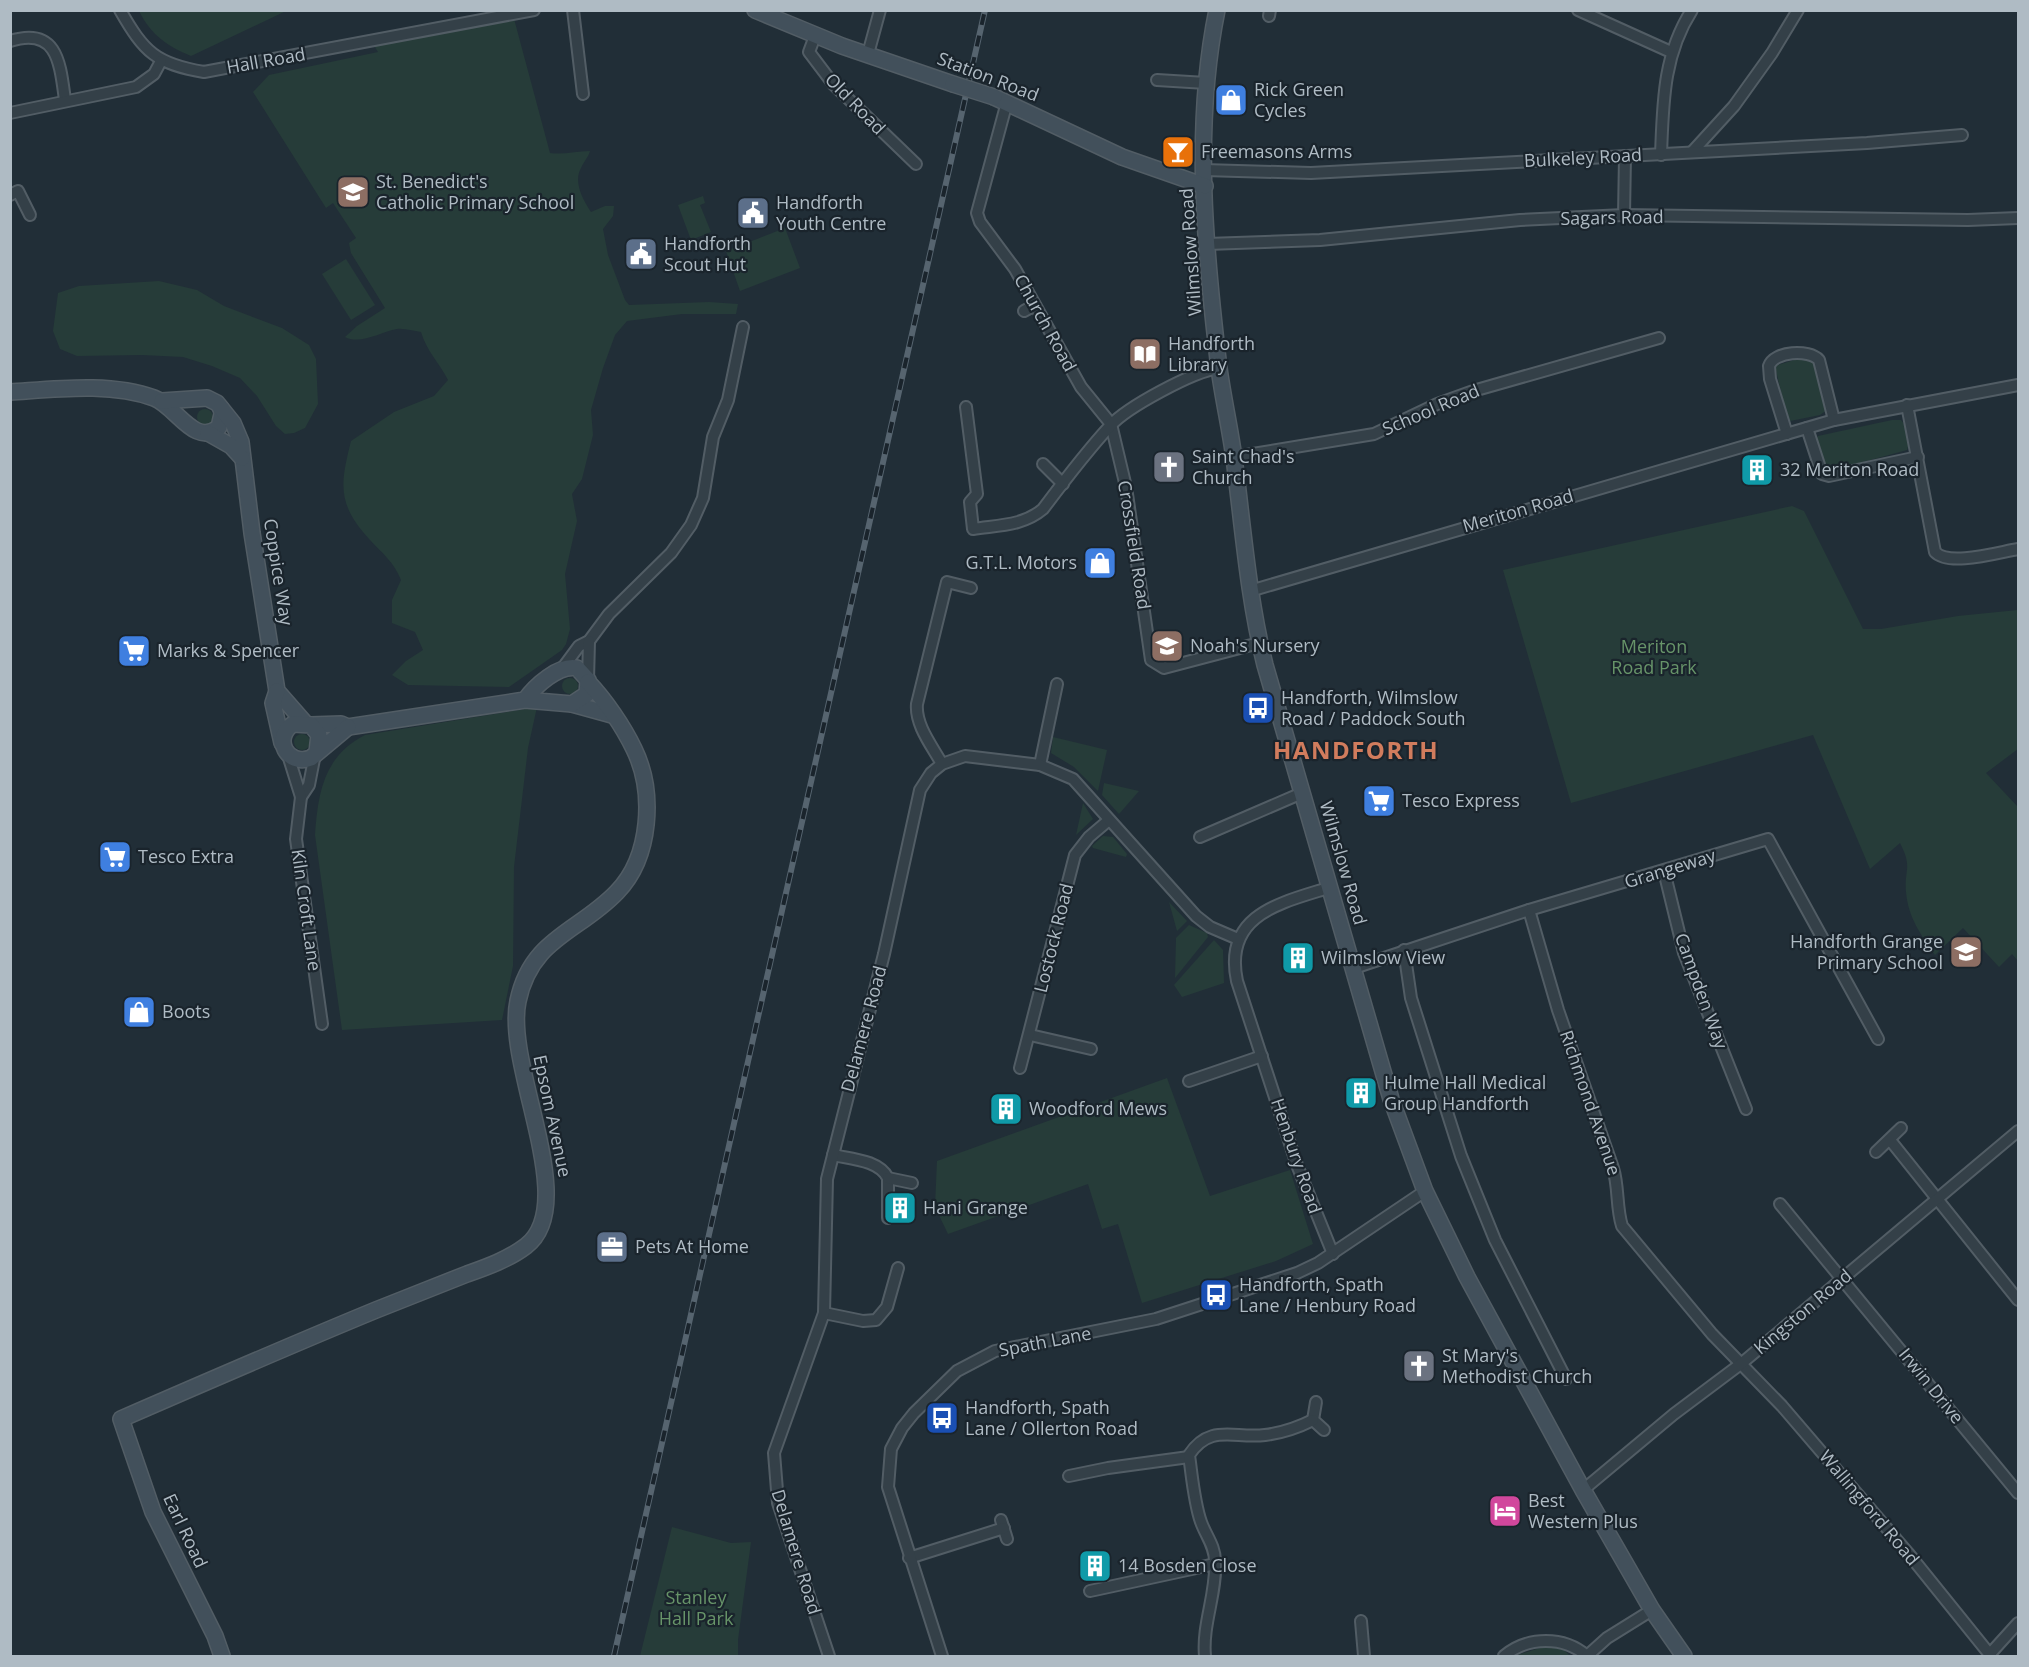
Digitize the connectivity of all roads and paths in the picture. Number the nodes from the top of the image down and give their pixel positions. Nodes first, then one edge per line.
1 (120, 10) edge
2 (534, 10) edge
3 (573, 10) edge
4 (755, 10) edge
5 (880, 10) edge
6 (1217, 10) edge
7 (1578, 10) edge
8 (1692, 10) edge
9 (1798, 10) edge
10 (815, 36) junction
11 (10, 41) edge
12 (1671, 52) junction
13 (868, 54) junction
14 (161, 61) junction
15 (1157, 80) dead end
16 (1206, 83) junction
17 (583, 94) dead end
18 (1000, 99) junction
19 (65, 100) junction
20 (10, 113) edge
21 (1962, 135) dead end
22 (1692, 152) junction
23 (1662, 154) junction
24 (1625, 156) junction
25 (916, 164) dead end
26 (1204, 170) junction
27 (1205, 186) junction
28 (10, 195) edge
29 (30, 215) dead end
30 (1624, 215) junction
31 (2019, 218) edge
32 (1207, 244) junction
33 (1035, 304) junction
34 (1024, 311) dead end
35 (743, 327) dead end
36 (1659, 338) dead end
37 (1219, 368) junction
38 (2019, 385) edge
39 (10, 392) edge
40 (196, 399) junction
41 (162, 401) junction
42 (1907, 405) junction
43 (966, 407) dead end
44 (221, 408) junction
45 (1834, 420) junction
46 (188, 424) junction
47 (1111, 424) junction
48 (1807, 428) junction
49 (208, 434) junction
50 (1787, 434) junction
51 (1234, 457) junction
52 (1918, 457) junction
53 (242, 458) junction
54 (1043, 464) dead end
55 (1062, 484) junction
56 (2019, 549) edge
57 (971, 588) dead end
58 (1250, 591) junction
59 (589, 641) junction
60 (1259, 643) junction
61 (558, 672) junction
62 (588, 681) junction
63 (1057, 684) dead end
64 (277, 691) junction
65 (525, 700) junction
66 (569, 704) junction
67 (612, 715) junction
68 (308, 724) junction
69 (348, 727) junction
70 (285, 750) junction
71 (316, 753) junction
72 (942, 764) junction
73 (1040, 765) junction
74 (1302, 793) junction
75 (301, 797) junction
76 (1109, 820) junction
77 (1200, 837) dead end
78 (1664, 871) junction
79 (1328, 888) junction
80 (1529, 910) junction
81 (1238, 939) junction
82 (1404, 950) junction
83 (1354, 968) junction
84 (322, 1024) dead end
85 (1030, 1035) junction
86 (1878, 1039) dead end
87 (1091, 1049) dead end
88 (1263, 1056) junction
89 (1020, 1068) dead end
90 (1189, 1081) dead end
91 (1746, 1109) dead end
92 (1901, 1128) dead end
93 (2019, 1131) edge
94 (1890, 1140) junction
95 (1876, 1152) dead end
96 (833, 1155) junction
97 (888, 1178) junction
98 (912, 1183) dead end
99 (1425, 1191) junction
100 (1938, 1201) junction
101 (1780, 1204) dead end
102 (888, 1218) dead end
103 (1333, 1254) junction
104 (897, 1268) dead end
105 (1843, 1279) junction
106 (2019, 1300) edge
107 (824, 1313) junction
108 (1742, 1363) junction
109 (1566, 1379) dead end
110 (1316, 1402) dead end
111 (121, 1419) joint
112 (1313, 1420) junction
113 (1324, 1430) dead end
114 (1189, 1457) junction
115 (1069, 1476) dead end
116 (1583, 1490) junction
117 (2019, 1493) edge
118 (1007, 1539) dead end
119 (909, 1557) junction
120 (1215, 1564) junction
121 (1090, 1591) dead end
122 (1652, 1610) junction
123 (1361, 1621) dead end
124 (2019, 1623) edge
125 (222, 1656) edge
126 (829, 1656) edge
127 (942, 1656) edge
128 (1205, 1656) edge
129 (1364, 1656) edge
130 (1504, 1656) edge
131 (1587, 1656) edge
132 (1684, 1656) edge
133 (1990, 1656) edge

1 - 14 street
2 - 14 street, Hall Road
3 - 17 street
4 - 10 street, Station Road
5 - 13 street
6 - 16 street, Wilmslow Road
7 - 12 street
8 - 12 street
9 - 22 street
10 - 13 street, Station Road
10 - 25 street, Old Road
11 - 19 street
12 - 23 street
13 - 18 street, Station Road, bridge
14 - 19 street
15 - 16 street
16 - 26 street, Wilmslow Road
18 - 27 street, Station Road
18 - 33 street, Church Road
19 - 20 street
21 - 22 street, Bulkeley Road
22 - 23 street, Bulkeley Road
23 - 24 street, Bulkeley Road
24 - 26 street, Bulkeley Road
24 - 30 street
26 - 27 street, Wilmslow Road
27 - 32 street, Wilmslow Road
28 - 29 street
30 - 31 street, Sagars Road
30 - 32 street, Sagars Road
32 - 37 street, Wilmslow Road
33 - 34 street
33 - 47 street, Church Road
35 - 59 street
36 - 51 street, School Road
37 - 47 street
37 - 51 street, Wilmslow Road
38 - 42 street, Meriton Road
39 - 41 street
40 - 41 street
40 - 44 street
40 - 46 street
41 - 46 street
42 - 45 street, Meriton Road
42 - 52 street
43 - 55 street
44 - 49 street
44 - 53 street, Coppice Way
45 - 48 street, Meriton Road
45 - 50 street
46 - 49 street
47 - 55 street
47 - 60 street, Crossfield Road
48 - 50 street, Meriton Road
48 - 52 street
49 - 53 street
50 - 58 street, Meriton Road
51 - 58 street, Wilmslow Road
52 - 56 street
53 - 64 street, Coppice Way
54 - 55 street
57 - 72 street
58 - 60 street, Wilmslow Road
59 - 61 street
59 - 62 street
60 - 74 street, Wilmslow Road
61 - 62 street
61 - 65 street
61 - 66 street
62 - 66 street
62 - 67 street, Epsom Avenue
63 - 73 street
64 - 68 street
64 - 70 street, Coppice Way
65 - 66 street
65 - 69 street
66 - 67 street
67 - 111 street, Epsom Avenue
68 - 69 street
68 - 70 street
68 - 71 street
69 - 71 street
70 - 71 street
70 - 75 street, Kiln Croft Lane
71 - 75 street, Kiln Croft Lane
72 - 73 street
72 - 96 street, Delamere Road
73 - 76 street
74 - 77 street
74 - 79 street, Wilmslow Road
75 - 84 street, Kiln Croft Lane
76 - 81 street
76 - 85 street, Lostock Road
78 - 80 street, Grangeway
78 - 86 street, Grangeway
78 - 91 street, Campden Way
79 - 81 street
79 - 83 street, Wilmslow Road
80 - 82 street, Grangeway
80 - 108 street, Richmond Avenue
81 - 88 street, Henbury Road
82 - 83 street, Grangeway
82 - 109 street
83 - 99 street, Wilmslow Road
85 - 87 street
85 - 89 street, Lostock Road
88 - 90 street
88 - 103 street, Henbury Road
92 - 94 street
93 - 100 street, Kingston Road
94 - 95 street
94 - 100 street
96 - 97 street
96 - 107 street, Delamere Road
97 - 98 street
97 - 102 street
99 - 103 street, Spath Lane
99 - 116 street, Wilmslow Road
100 - 105 street, Kingston Road
100 - 106 street
101 - 105 street, Irwin Drive
103 - 119 street, Spath Lane
104 - 107 street
105 - 108 street, Kingston Road
105 - 117 street, Irwin Drive
107 - 126 street, Delamere Road
108 - 116 street, Kingston Road
108 - 133 street, Wallingford Road
110 - 112 street
111 - 125 street, Earl Road
112 - 113 street
112 - 114 street
114 - 115 street
114 - 120 street
116 - 122 street, Wilmslow Road
118 - 119 street
119 - 127 street, Spath Lane
120 - 121 street
120 - 128 street
122 - 131 street
122 - 132 street, Wilmslow Road
123 - 129 street
124 - 133 street
130 - 131 street

